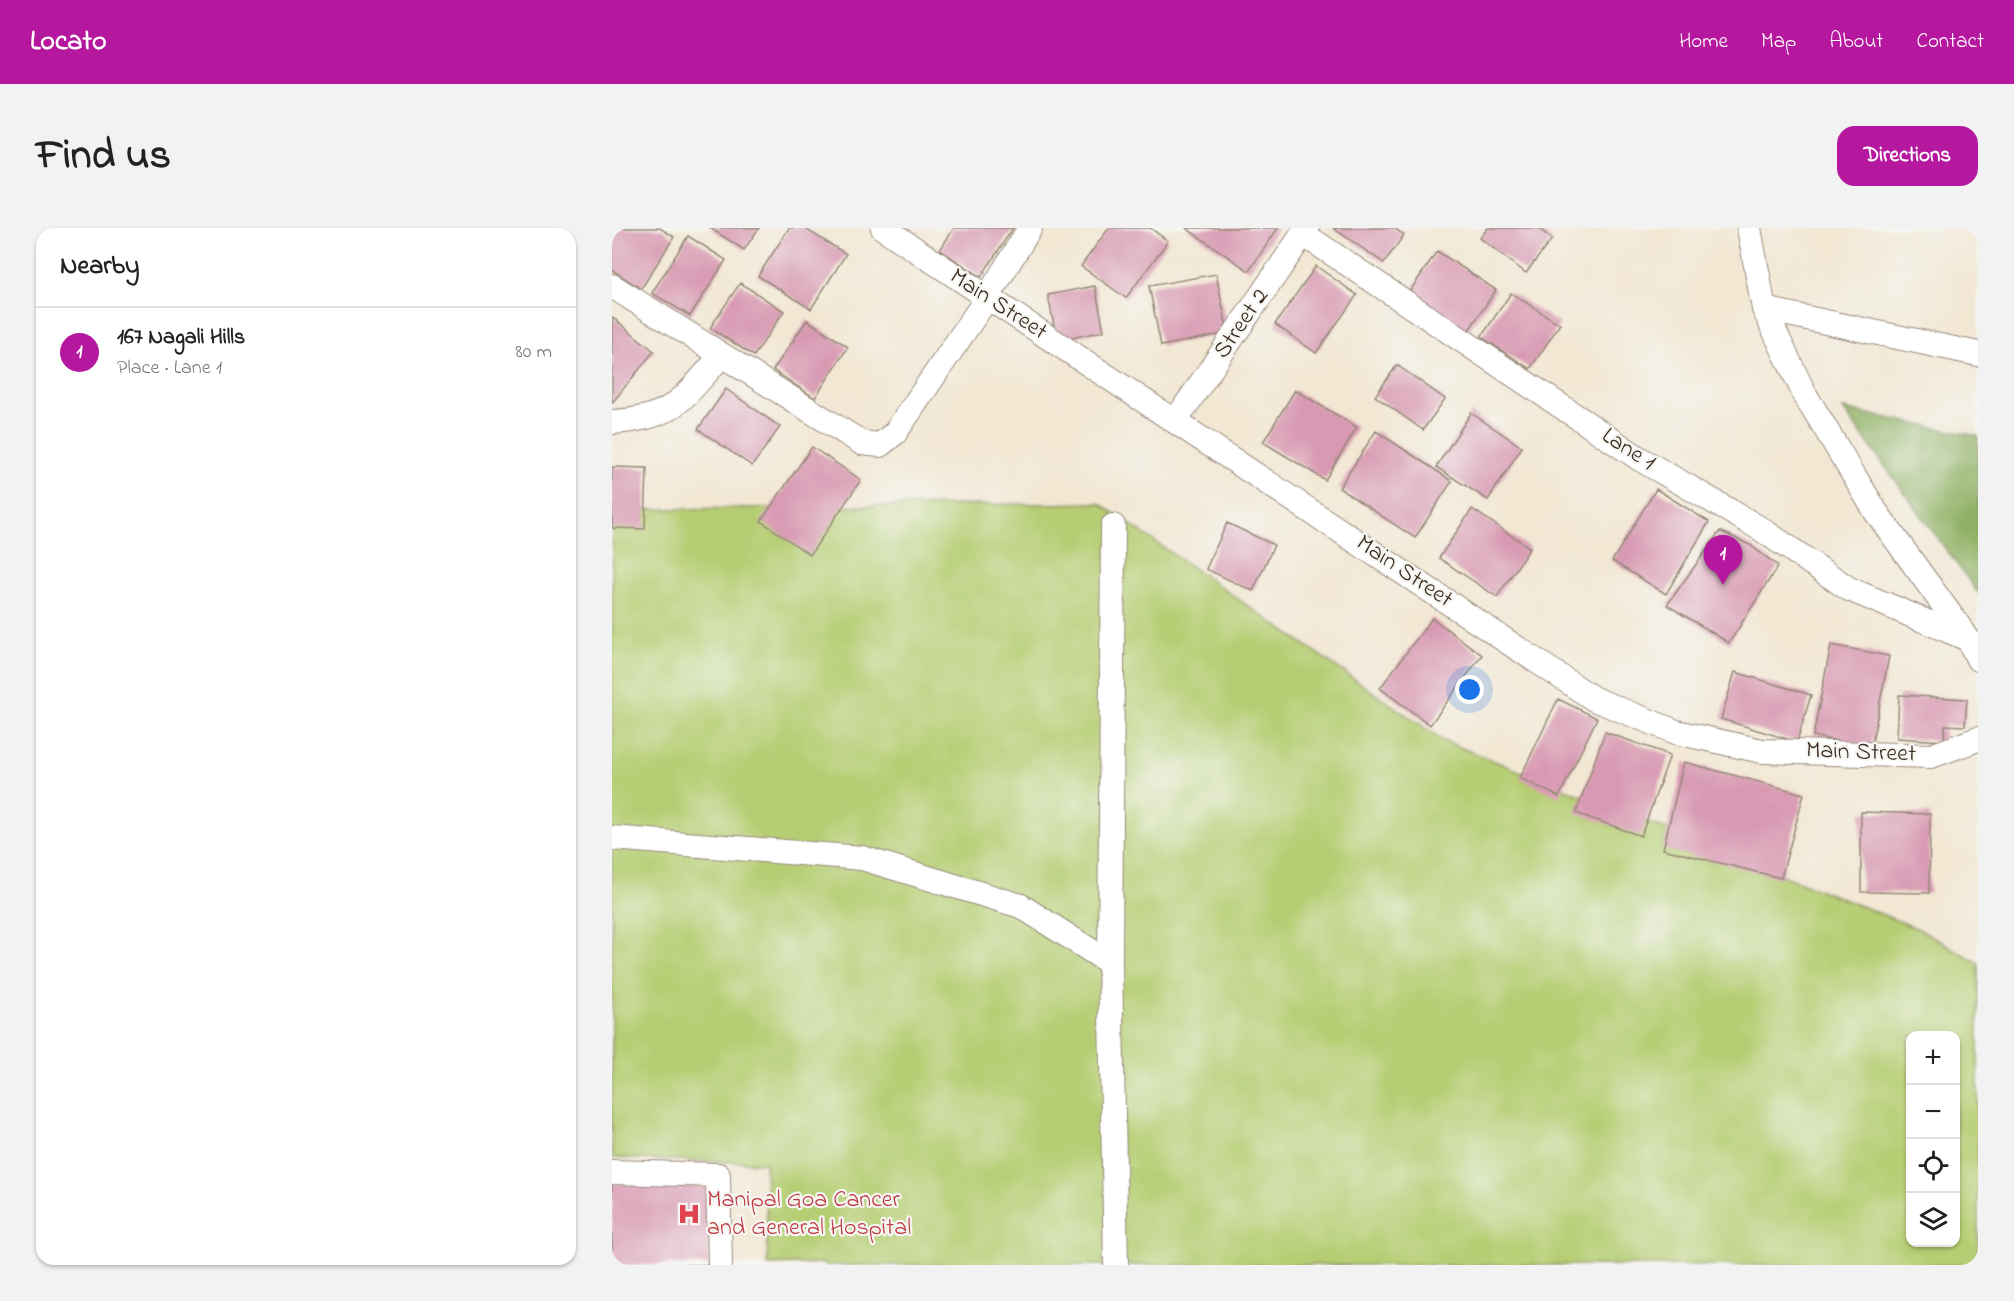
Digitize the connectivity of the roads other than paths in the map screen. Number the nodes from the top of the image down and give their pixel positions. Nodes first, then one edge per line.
1 (883, 228) edge
2 (1030, 228) edge
3 (1749, 228) edge
4 (1305, 231) edge
5 (612, 286) edge
6 (987, 298) junction
7 (1764, 309) junction
8 (1978, 354) edge
9 (722, 355) junction
10 (1176, 420) junction
11 (612, 422) edge
12 (1113, 526) dead end
13 (1973, 649) edge
14 (1978, 739) edge
15 (612, 838) edge
16 (1110, 963) junction
17 (612, 1172) edge
18 (720, 1265) edge
19 (1116, 1265) edge

1 - 6 street, Main Street
2 - 6 street
3 - 7 street
4 - 10 street, Street 2
4 - 13 street, Lane 1
5 - 9 street
6 - 9 street
6 - 10 street, Main Street
7 - 8 street
7 - 13 street
9 - 11 street
10 - 14 street, Main Street
12 - 16 street
15 - 16 street
16 - 19 street
17 - 18 street

